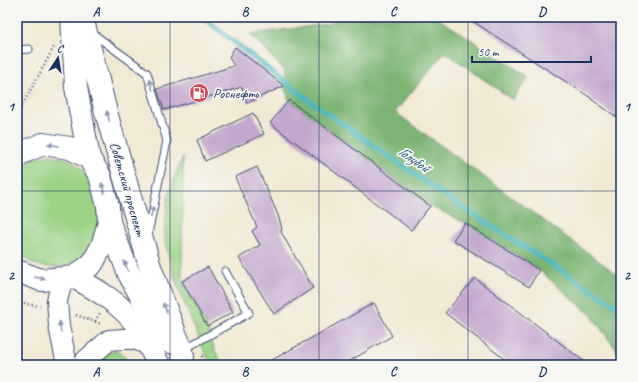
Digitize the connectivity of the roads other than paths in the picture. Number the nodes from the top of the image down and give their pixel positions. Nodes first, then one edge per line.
1 (80, 20) edge
2 (29, 49) dead end
3 (17, 50) edge
4 (17, 154) edge
5 (89, 158) junction
6 (110, 222) junction
7 (146, 250) junction
8 (17, 271) edge
9 (225, 271) dead end
10 (69, 278) junction
11 (147, 344) junction
12 (184, 358) edge
13 (67, 365) edge
14 (84, 365) edge
15 (159, 365) edge

1 - 5 main road, Советский проспект
7 -> 1 main road, Советский проспект
7 -> 1 lane
2 - 3 lane
5 -> 4 main road
6 -> 5 main road, Советский проспект
6 - 10 main road
12 -> 6 main road, Советский проспект
12 -> 7 main road, Советский проспект
8 -> 10 main road
9 - 12 lane
10 - 11 main road
13 -> 10 main road
11 - 14 main road
11 - 15 main road

